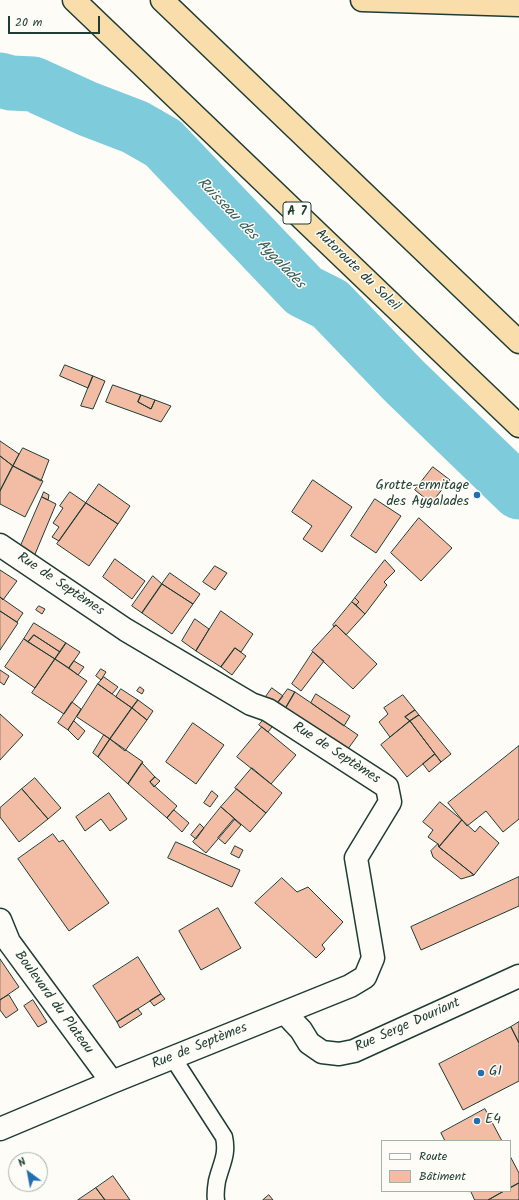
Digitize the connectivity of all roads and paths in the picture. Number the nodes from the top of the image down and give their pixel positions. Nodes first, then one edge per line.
1 (74, 0) edge
2 (162, 0) edge
3 (362, 0) edge
4 (519, 5) edge
5 (519, 342) edge
6 (519, 426) edge
7 (0, 545) edge
8 (0, 920) edge
9 (519, 976) edge
10 (285, 1013) junction
11 (173, 1058) junction
12 (112, 1082) junction
13 (0, 1129) edge
14 (216, 1200) edge

1 - 6 highway, Autoroute du Soleil / A 7
2 - 5 highway
3 - 4 highway
7 - 10 street, Rue de Septèmes
8 - 12 street, Boulevard du Plateau
9 - 10 street, Rue Serge Douriant
10 - 11 street, Rue de Septèmes
11 - 12 street, Rue de Septèmes
11 - 14 lane
12 - 13 street, Rue de Septèmes

